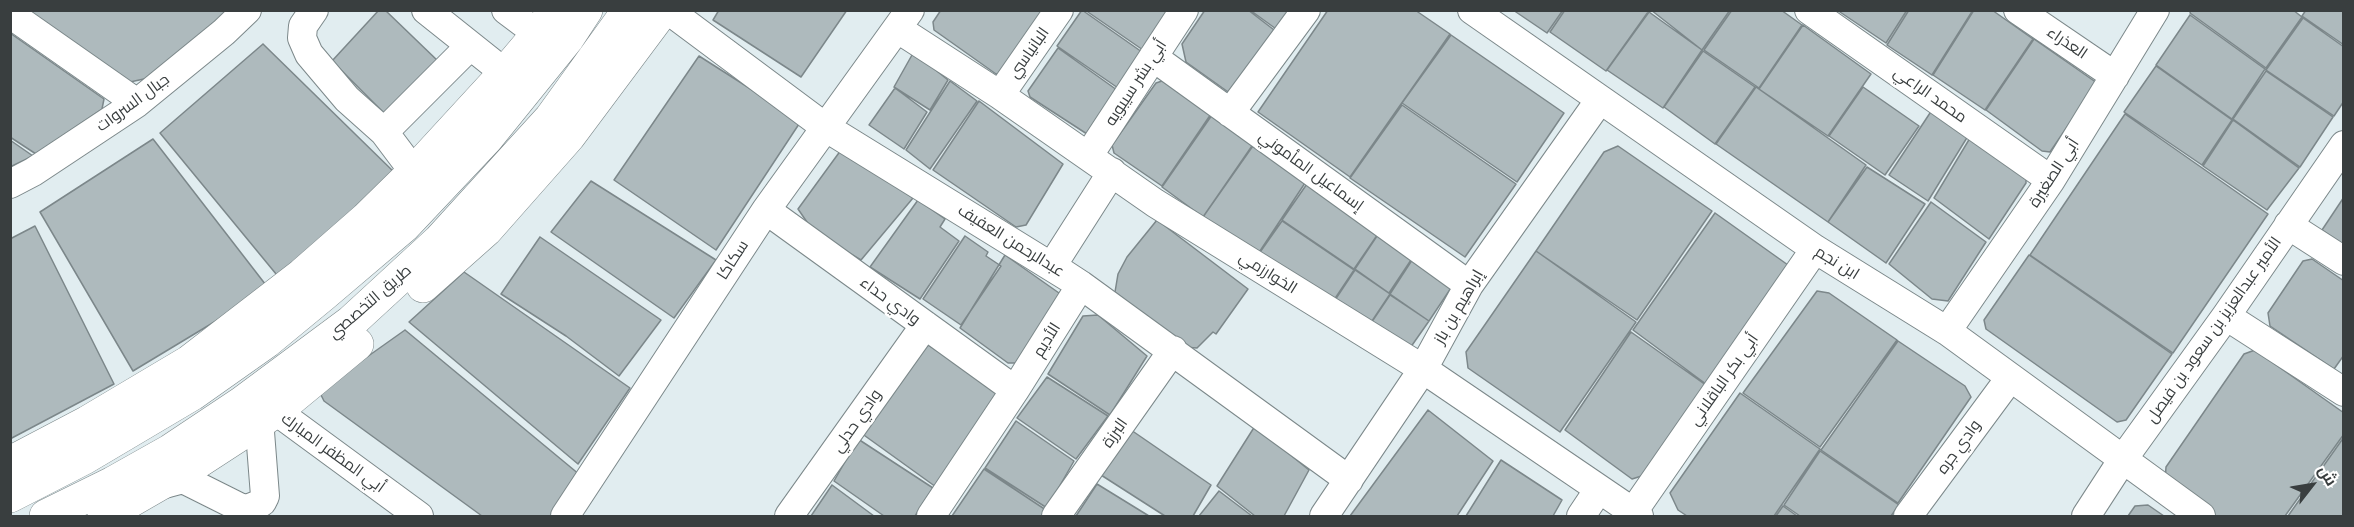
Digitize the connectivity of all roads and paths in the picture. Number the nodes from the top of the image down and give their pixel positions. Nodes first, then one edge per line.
1 (247, 10) edge
2 (314, 10) edge
3 (426, 10) edge
4 (506, 10) edge
5 (663, 10) edge
6 (668, 10) edge
7 (1059, 10) edge
8 (1184, 10) edge
9 (1306, 10) edge
10 (1472, 10) edge
11 (1809, 10) edge
12 (2018, 10) edge
13 (2155, 10) edge
14 (586, 11) edge
15 (10, 14) edge
16 (904, 20) edge
17 (547, 22) edge
18 (620, 22) edge
19 (469, 47) junction
20 (1153, 57) junction
21 (505, 73) junction
22 (2115, 76) junction
23 (1000, 95) junction
24 (1599, 101) junction
25 (137, 103) junction
26 (1230, 113) junction
27 (825, 127) junction
28 (384, 132) junction
29 (2343, 145) edge
30 (1089, 155) junction
31 (414, 172) junction
32 (1112, 172) junction
33 (2051, 180) junction
34 (10, 184) edge
35 (766, 210) junction
36 (2288, 225) junction
37 (1815, 249) junction
38 (2343, 261) edge
39 (1081, 285) junction
40 (1469, 285) junction
41 (2226, 316) junction
42 (925, 325) junction
43 (1947, 331) junction
44 (1173, 350) junction
45 (1423, 369) junction
46 (2010, 378) junction
47 (1015, 390) junction
48 (2343, 392) edge
49 (269, 416) junction
50 (2123, 459) junction
51 (10, 463) edge
52 (1349, 480) junction
53 (155, 487) junction
54 (1599, 489) junction
55 (10, 496) edge
56 (1636, 514) edge
57 (46, 516) edge
58 (104, 516) edge
59 (419, 516) edge
60 (565, 516) edge
61 (789, 516) edge
62 (931, 516) edge
63 (1056, 516) edge
64 (1324, 516) edge
65 (1581, 516) edge
66 (1908, 516) edge
67 (2086, 516) edge
68 (2201, 516) edge

1 - 25 street, جبال السروات
2 - 28 street
3 - 19 street
4 - 17 street
5 - 49 main road
6 - 27 street, عبدالرحمن العفيف
7 - 23 street, البانياسي
8 - 20 street, أبي بشر سيبويه
9 - 26 street
10 - 24 street, ابن نجم
11 - 33 street, محمد الراعي
12 - 22 street, العذراء
13 - 22 street, أبي الصغيرة
14 - 55 main road
15 - 25 street
16 - 23 street, الخوارزمي
16 - 27 street, سكاكا
17 - 21 main road
18 - 57 main road, طريق التخصصي
19 - 21 street
19 - 28 street
20 - 26 street, إسماعيل المأموني
20 - 30 street, أبي بشر سيبويه
21 - 31 main road
22 - 33 street, أبي الصغيرة
23 - 30 street, الخوارزمي
24 - 37 street, ابن نجم
24 - 40 street, إبراهيم بن باز
25 - 34 street, جبال السروات
26 - 40 street, إسماعيل المأموني
27 - 35 street, سكاكا
27 - 39 street, عبدالرحمن العفيف
28 - 31 street
29 - 36 street, الأمير عبدالعزيز بن سعود بن فيصل
30 - 32 street, الخوارزمي
31 - 51 main road
32 - 39 street
32 - 45 street, الخوارزمي
33 - 43 street, أبي الصغيرة
35 - 42 street, وادي حداء
35 - 60 street, سكاكا
36 - 38 street
36 - 41 street, الأمير عبدالعزيز بن سعود بن فيصل
37 - 43 street, ابن نجم
37 - 56 street, أبي بكر الباقلاني
39 - 44 street, عبدالرحمن العفيف
39 - 47 street, الأديم
40 - 45 street, إبراهيم بن باز
41 - 48 street
41 - 50 street, الأمير عبدالعزيز بن سعود بن فيصل
42 - 47 street, وادي حداء
42 - 61 street, وادي حدلي
43 - 46 street, ابن نجم
44 - 52 street, عبدالرحمن العفيف
44 - 63 street, البرزة
45 - 52 street, إبراهيم بن باز
45 - 54 street, الخوارزمي
46 - 50 street, ابن نجم
46 - 66 street, وادي جره
47 - 62 street, الأديم
49 - 53 main road
49 - 53 street
49 - 59 street, أبي المظفر المبارك
50 - 67 street, الأمير عبدالعزيز بن سعود بن فيصل
50 - 68 street, ابن نجم
52 - 64 street, إبراهيم بن باز
53 - 58 main road
54 - 56 street, الخوارزمي
54 - 65 street

